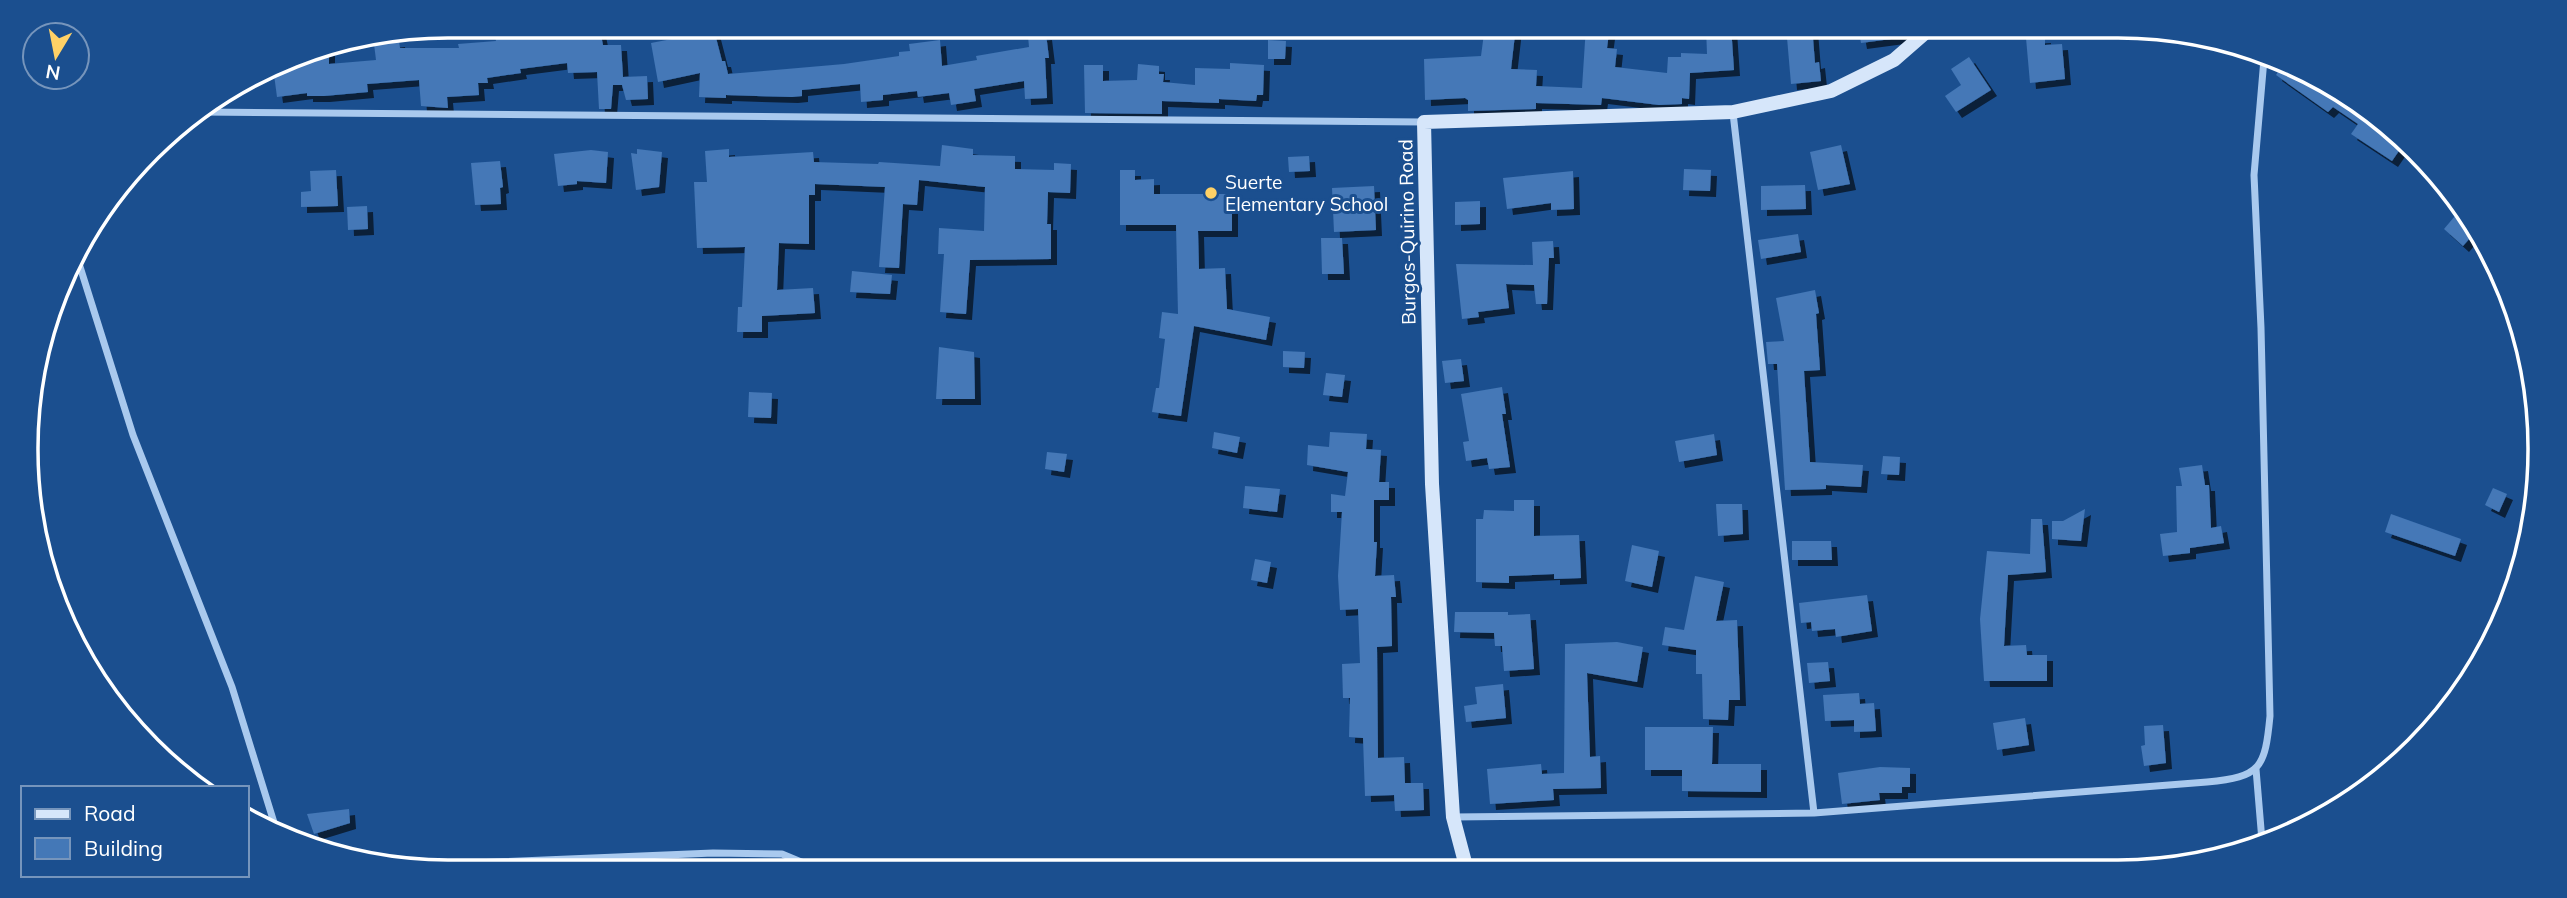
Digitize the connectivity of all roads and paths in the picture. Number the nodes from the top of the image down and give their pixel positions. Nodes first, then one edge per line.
1 (1920, 38) edge
2 (2262, 65) edge
3 (215, 112) edge
4 (1733, 112) junction
5 (1424, 122) junction
6 (80, 268) edge
7 (2256, 769) junction
8 (1814, 813) junction
9 (1453, 817) junction
10 (273, 820) edge
11 (2261, 833) edge
12 (547, 860) edge
13 (796, 860) edge
14 (1464, 860) edge

1 - 4 street, Burgos-Quirino Road
2 - 7 street
3 - 5 street
4 - 5 street, Burgos-Quirino Road
4 - 8 street
5 - 9 street, Burgos-Quirino Road
6 - 10 street
7 - 8 street
7 - 11 street
8 - 9 street
9 - 14 street, Burgos-Quirino Road
12 - 13 street

